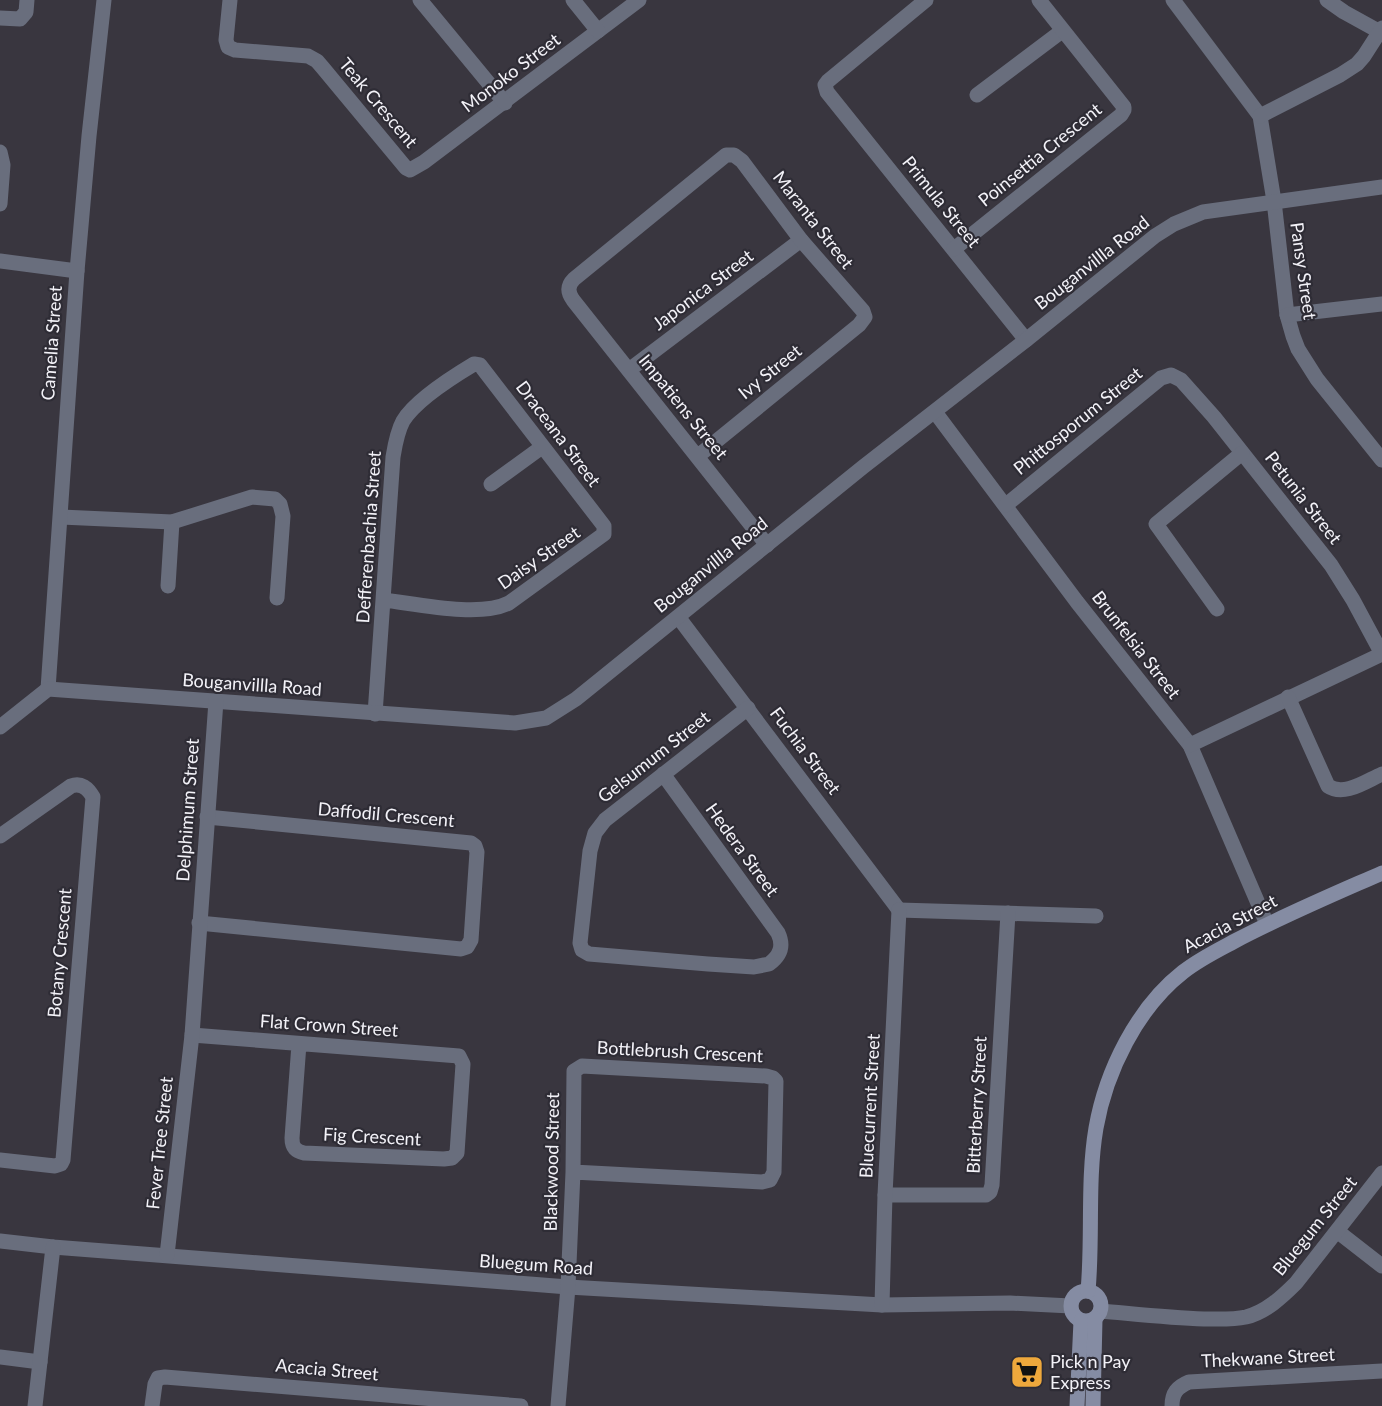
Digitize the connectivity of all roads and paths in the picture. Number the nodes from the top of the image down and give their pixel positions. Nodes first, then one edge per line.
1 (27, 0) edge
2 (104, 0) edge
3 (230, 0) edge
4 (420, 0) edge
5 (573, 0) edge
6 (639, 0) edge
7 (926, 0) edge
8 (1039, 0) edge
9 (1173, 0) edge
10 (1327, 0) edge
11 (0, 18) edge
12 (598, 31) junction
13 (1381, 31) edge
14 (1062, 32) junction
15 (977, 95) dead end
16 (505, 103) junction
17 (1260, 116) junction
18 (0, 152) edge
19 (405, 166) joint
20 (1382, 187) edge
21 (1274, 201) junction
22 (0, 204) edge
23 (801, 240) junction
24 (954, 249) junction
25 (0, 261) edge
26 (77, 271) junction
27 (569, 293) joint
28 (1382, 304) edge
29 (1287, 315) junction
30 (865, 317) joint
31 (1026, 340) junction
32 (475, 364) joint
33 (628, 370) junction
34 (1177, 377) joint
35 (935, 412) junction
36 (542, 447) junction
37 (1242, 453) junction
38 (698, 456) junction
39 (1382, 460) edge
40 (491, 484) dead end
41 (1006, 505) junction
42 (61, 517) junction
43 (172, 522) junction
44 (604, 532) joint
45 (767, 544) junction
46 (168, 586) dead end
47 (277, 598) dead end
48 (384, 600) junction
49 (1217, 609) dead end
50 (679, 618) junction
51 (1382, 654) edge
52 (48, 689) junction
53 (1288, 697) junction
54 (216, 701) junction
55 (748, 708) junction
56 (375, 714) junction
57 (0, 727) edge
58 (1190, 745) junction
59 (663, 774) junction
60 (1382, 774) edge
61 (207, 818) junction
62 (0, 836) edge
63 (1382, 873) edge
64 (899, 910) junction
65 (1008, 913) junction
66 (1096, 916) dead end
67 (199, 923) junction
68 (1266, 924) junction
69 (781, 951) joint
70 (192, 1035) junction
71 (299, 1044) junction
72 (461, 1058) joint
73 (573, 1073) joint
74 (0, 1160) edge
75 (573, 1172) junction
76 (1382, 1173) edge
77 (885, 1195) junction
78 (1337, 1231) junction
79 (0, 1240) edge
80 (53, 1247) junction
81 (167, 1255) junction
82 (1382, 1266) edge
83 (568, 1287) junction
84 (1088, 1291) junction
85 (882, 1305) junction
86 (1071, 1306) junction
87 (1093, 1317) junction
88 (0, 1357) edge
89 (40, 1362) junction
90 (1382, 1371) edge
91 (35, 1406) edge
92 (152, 1406) edge
93 (521, 1406) edge
94 (558, 1406) edge
95 (1077, 1406) edge
96 (1093, 1406) edge
97 (1173, 1406) edge

1 - 11 street
2 - 26 street, Camelia Street
3 - 19 street, Teak Crescent
4 - 16 street
5 - 12 street
6 - 12 street, Monoko Street
7 - 24 street, Primula Street
8 - 14 street, Poinsettia Crescent
9 - 17 street
10 - 13 street
12 - 16 street, Monoko Street
13 - 17 street
14 - 15 street
14 - 24 street, Poinsettia Crescent
16 - 19 street, Monoko Street
17 - 21 street, Pansy Street
18 - 22 street
20 - 21 street, Bouganvillla Road
21 - 29 street, Pansy Street
21 - 31 street, Bouganvillla Road
23 - 27 street, Maranta Street
23 - 30 street, Maranta Street
23 - 33 street, Japonica Street
24 - 31 street, Primula Street
25 - 26 street
26 - 42 street, Camelia Street
27 - 33 street, Impatiens Street
28 - 29 street
29 - 39 street, Pansy Street
30 - 38 street, Ivy Street
31 - 35 street, Bouganvillla Road
32 - 36 street, Draceana Street
32 - 48 street, Defferenbachia Street
33 - 38 street, Impatiens Street
34 - 37 street, Petunia Street
34 - 41 street, Phittosporum Street
35 - 41 street, Brunfelsia Street
35 - 45 street, Bouganvillla Road
36 - 40 street
36 - 44 street, Draceana Street
37 - 49 street
37 - 51 street, Petunia Street
38 - 45 street, Impatiens Street
41 - 58 street, Brunfelsia Street
42 - 43 street
42 - 52 street, Camelia Street
43 - 46 street
43 - 47 street
44 - 48 street, Daisy Street
45 - 50 street, Bouganvillla Road
48 - 56 street, Defferenbachia Street
50 - 55 street, Fuchia Street
50 - 56 street, Bouganvillla Road
51 - 53 street
52 - 54 street, Bouganvillla Road
52 - 57 street
53 - 58 street
53 - 60 street
54 - 56 street, Bouganvillla Road
54 - 61 street, Delphimum Street
55 - 59 street, Gelsumum Street
55 - 64 street, Fuchia Street
58 - 68 street, Brunfelsia Street
59 - 69 street, Hedera Street
59 - 69 street, Gelsumum Street
61 - 67 street, Delphimum Street
61 - 67 street, Daffodil Crescent
62 - 74 street, Botany Crescent
63 - 68 street, Acacia Street
64 - 65 street
64 - 77 street, Bluecurrent Street
65 - 66 street
65 - 77 street, Bitterberry Street
67 - 70 street, Delphimum Street
68 - 84 street, Acacia Street
70 - 71 street, Flat Crown Street
70 - 81 street, Fever Tree Street
71 - 72 street, Flat Crown Street
71 - 72 street, Fig Crescent
73 - 75 street, Blackwood Street
73 - 75 street, Bottlebrush Crescent
75 - 83 street, Blackwood Street
76 - 78 street, Bluegum Street
77 - 85 street, Bluecurrent Street
78 - 82 street
78 - 87 street, Bluegum Street
79 - 80 street, Bluegum Road
80 - 81 street, Bluegum Road
80 - 89 street
81 - 83 street, Bluegum Road
83 - 85 street, Bluegum Road
83 - 94 street
84 - 86 street
84 - 87 street
85 - 86 street, Bluegum Road
86 - 87 street
87 - 95 street
87 - 96 street
88 - 89 street
89 - 91 street
90 - 97 street, Thekwane Street
92 - 93 street, Acacia Street

